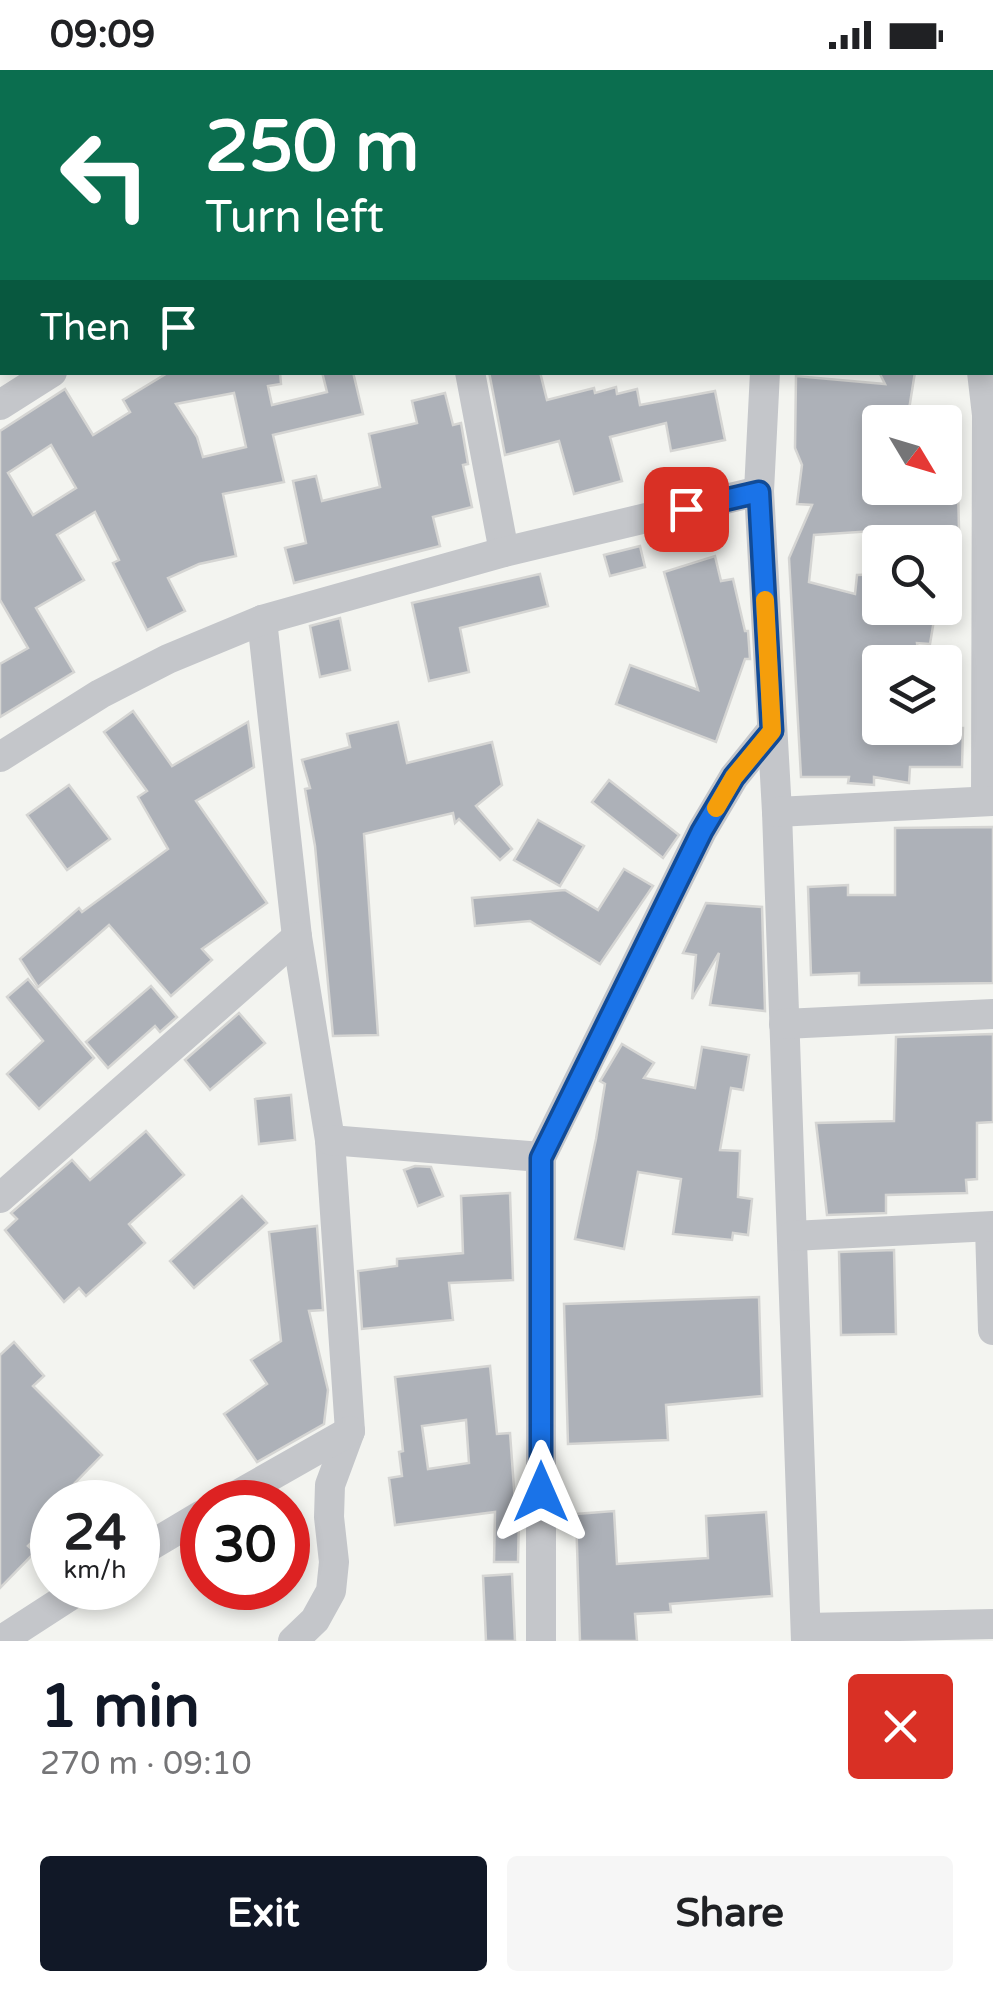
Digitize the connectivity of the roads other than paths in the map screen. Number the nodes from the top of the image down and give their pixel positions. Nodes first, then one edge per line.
1 (47, 375) edge
2 (471, 375) edge
3 (765, 375) edge
4 (983, 375) edge
5 (0, 405) edge
6 (990, 416) edge
7 (759, 492) junction
8 (504, 552) junction
9 (262, 620) junction
10 (772, 731) junction
11 (0, 757) edge
12 (989, 801) edge
13 (778, 812) junction
14 (298, 938) junction
15 (993, 1014) edge
16 (784, 1024) junction
17 (330, 1140) junction
18 (541, 1158) junction
19 (0, 1198) edge
20 (992, 1226) edge
21 (792, 1236) junction
22 (993, 1330) edge
23 (350, 1431) junction
24 (263, 1480) edge
25 (48, 1610) edge
26 (993, 1624) edge
27 (806, 1635) edge
28 (0, 1641) edge
29 (294, 1641) edge
30 (541, 1641) edge

1 - 5 street
2 - 8 street
3 - 7 street
4 - 6 street
6 - 12 street
7 - 8 street
7 - 10 street
8 - 9 street
9 - 11 street
9 - 14 street
10 - 13 street
10 - 18 street
12 - 13 street
13 - 16 street
14 - 17 street
14 - 19 street
15 - 16 street
16 - 21 street
17 - 18 street
17 - 23 street
18 - 30 street
20 - 21 street
20 - 22 street
21 - 27 street
23 - 24 street
23 - 29 street
25 - 28 street
26 - 27 street

